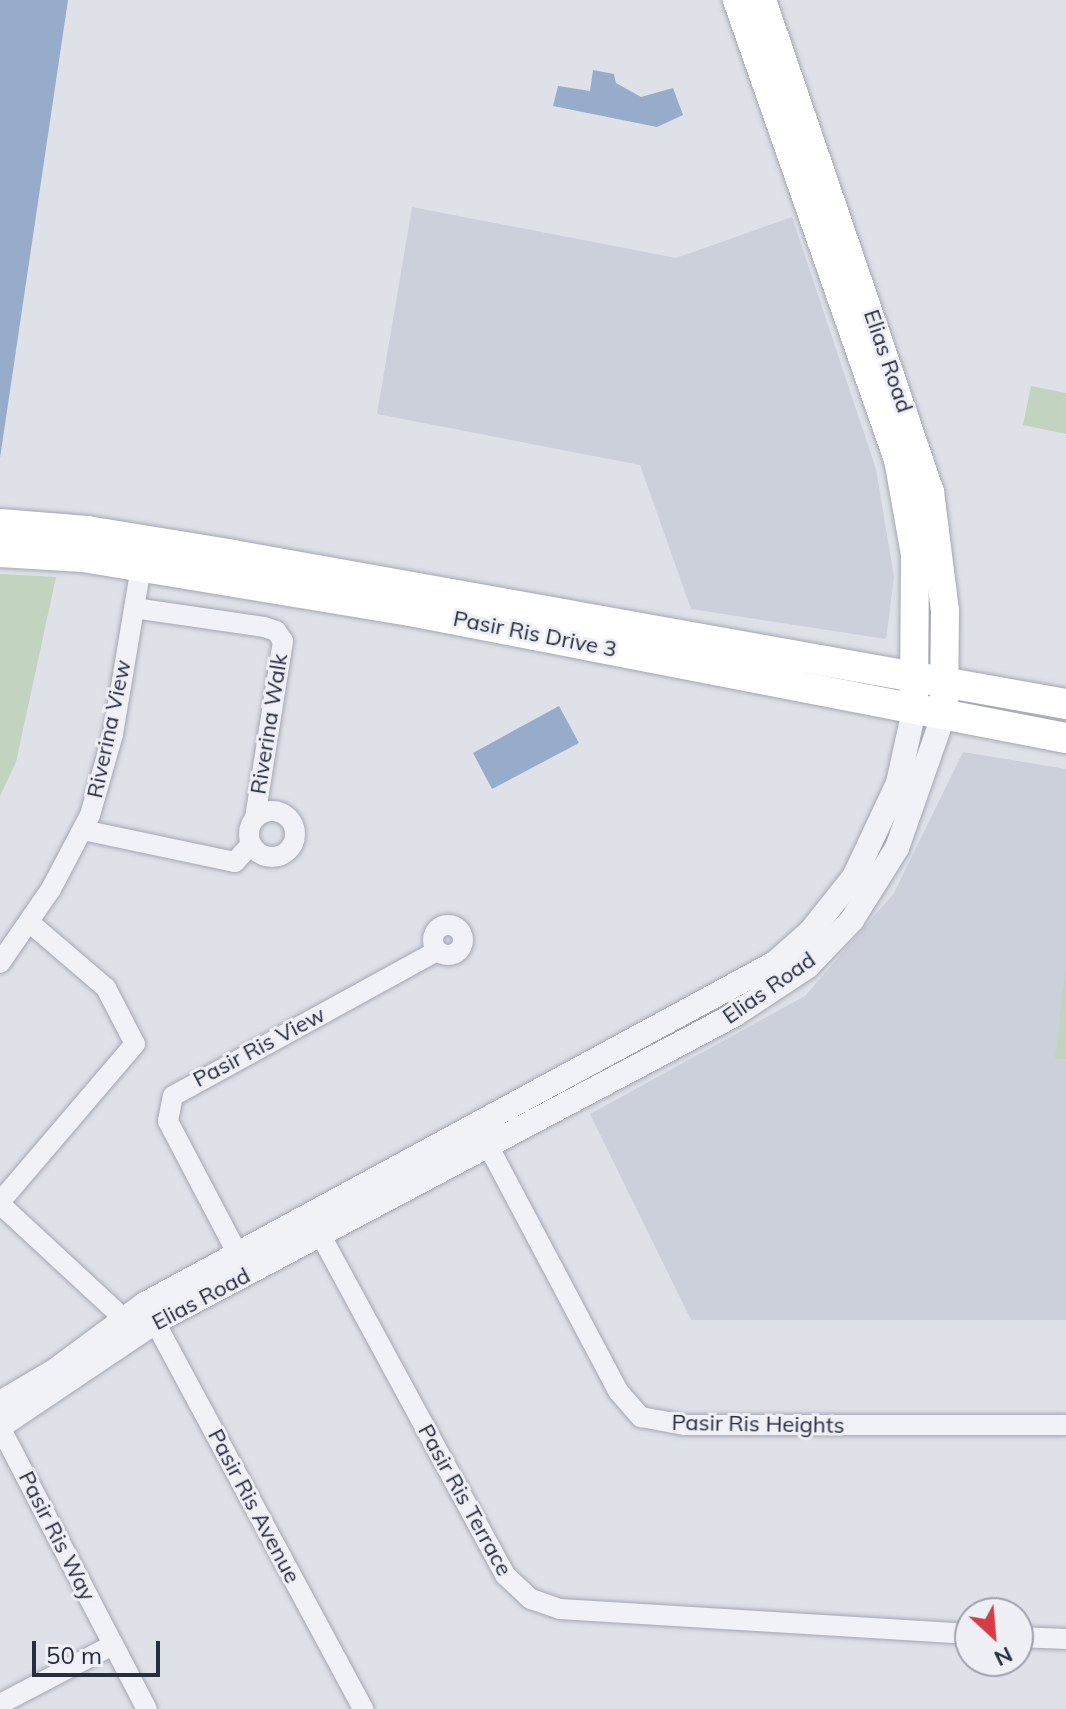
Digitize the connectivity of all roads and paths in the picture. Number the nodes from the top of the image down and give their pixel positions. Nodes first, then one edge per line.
1 (737, 0) edge
2 (762, 0) edge
3 (0, 524) edge
4 (85, 544) junction
5 (0, 552) edge
6 (141, 567) junction
7 (134, 608) junction
8 (914, 673) junction
9 (945, 680) junction
10 (1066, 704) edge
11 (914, 710) junction
12 (943, 717) junction
13 (1066, 738) edge
14 (255, 818) junction
15 (83, 830) junction
16 (251, 844) junction
17 (29, 922) junction
18 (437, 951) dead end
19 (0, 963) edge
20 (484, 1136) junction
21 (0, 1203) edge
22 (316, 1226) junction
23 (243, 1263) junction
24 (141, 1319) junction
25 (0, 1403) edge
26 (1066, 1425) edge
27 (0, 1427) edge
28 (954, 1633) edge
29 (1034, 1638) edge
30 (1066, 1639) edge
31 (113, 1645) junction
32 (0, 1704) edge
33 (147, 1709) edge
34 (363, 1709) edge

1 - 8 main road, Elias Road
2 - 9 main road, Elias Road
3 - 4 main road, Pasir Ris Drive 3
4 - 5 main road, Pasir Ris Drive 3
4 - 6 main road, Pasir Ris Drive 3
4 - 8 main road, Pasir Ris Drive 3
6 - 7 street, Riverina View
6 - 11 main road, Pasir Ris Drive 3
7 - 14 street, Riverina Walk
7 - 15 street, Riverina View
8 - 9 main road, Pasir Ris Drive 3
8 - 11 main road, Elias Road
9 - 10 main road, Pasir Ris Drive 3
9 - 12 main road, Elias Road
11 - 12 main road, Pasir Ris Drive 3
11 - 20 street, Elias Road
12 - 13 main road, Pasir Ris Drive 3
12 - 20 street, Elias Road
14 - 16 street, Riverina Walk
14 - 16 street, Riverina Walk
15 - 16 street
15 - 17 street, Riverina View
17 - 19 street, Riverina View
17 - 21 street
18 - 23 street, Pasir Ris View
20 - 22 street, Elias Road
20 - 26 street, Pasir Ris Heights
21 - 24 street, Pasir Ris Avenue
22 - 23 street, Elias Road
22 - 28 street, Pasir Ris Terrace
23 - 24 street, Elias Road
24 - 25 street, Elias Road
24 - 27 street, Elias Road
24 - 34 street, Pasir Ris Avenue
27 - 31 street, Pasir Ris Way
29 - 30 street
31 - 32 street
31 - 33 street, Pasir Ris Way

